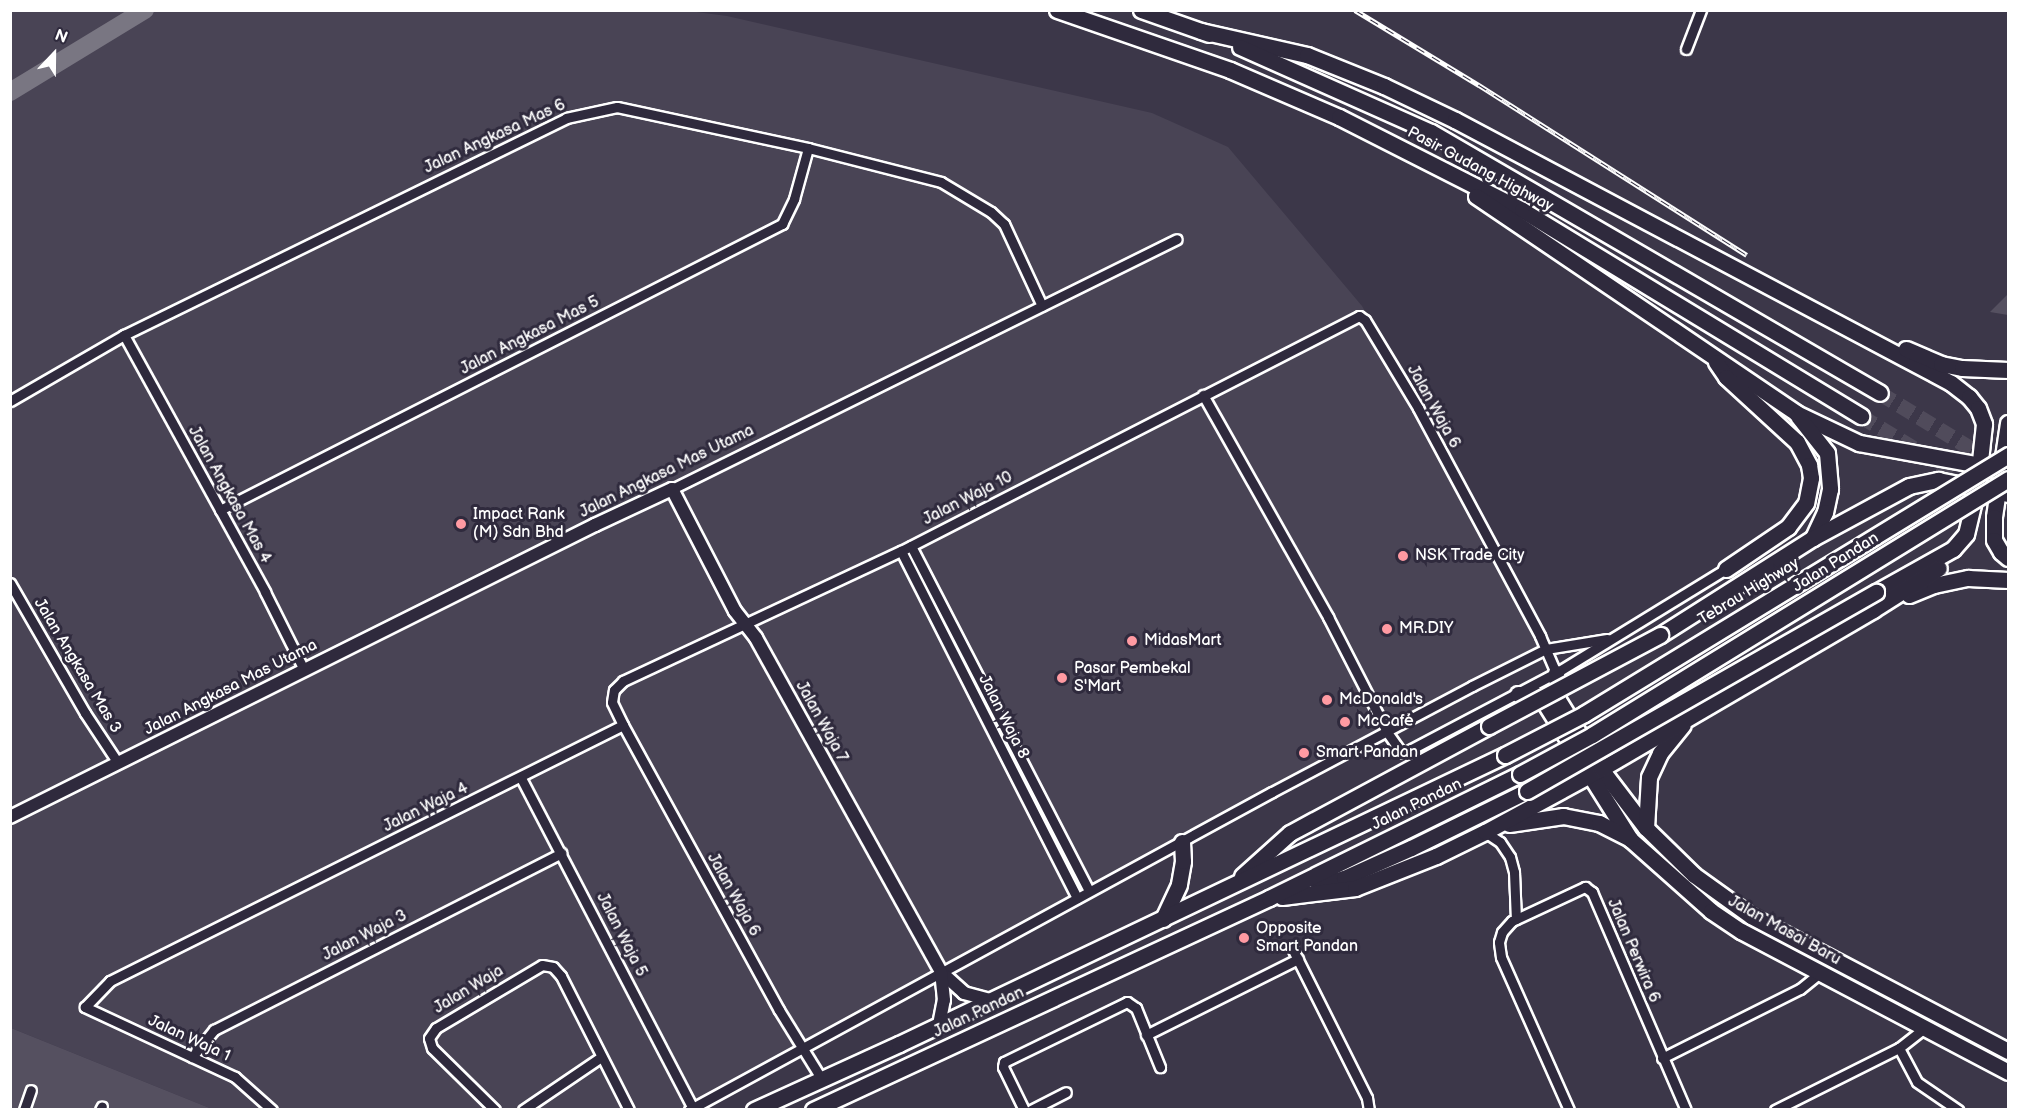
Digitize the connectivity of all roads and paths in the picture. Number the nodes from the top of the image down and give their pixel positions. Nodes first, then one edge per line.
1 (1057, 10) edge
2 (1141, 10) edge
3 (1701, 10) edge
4 (1201, 31) junction
5 (1686, 48) dead end
6 (808, 148) junction
7 (1420, 158) junction
8 (1177, 239) dead end
9 (1746, 274) junction
10 (1042, 306) junction
11 (124, 335) junction
12 (1709, 352) junction
13 (2008, 370) edge
14 (1880, 393) tunnel mouth
15 (1203, 395) junction
16 (10, 401) edge
17 (1796, 413) junction
18 (1861, 416) tunnel mouth
19 (2008, 423) edge
20 (2008, 455) edge
21 (1979, 465) junction
22 (2006, 473) edge
23 (1977, 488) junction
24 (672, 489) junction
25 (2004, 494) edge
26 (220, 510) junction
27 (1813, 538) junction
28 (911, 546) junction
29 (1953, 549) junction
30 (901, 550) junction
31 (2008, 558) edge
32 (1726, 568) joint
33 (2008, 580) edge
34 (10, 583) edge
35 (1873, 610) junction
36 (744, 623) junction
37 (1607, 639) junction
38 (1567, 646) junction
39 (1546, 649) junction
40 (1563, 669) junction
41 (304, 670) junction
42 (1518, 694) junction
43 (1693, 714) junction
44 (623, 725) junction
45 (1387, 732) junction
46 (1505, 755) joint
47 (118, 763) junction
48 (1595, 773) junction
49 (521, 778) junction
50 (10, 817) edge
51 (1646, 828) junction
52 (1490, 830) junction
53 (1630, 839) junction
54 (1182, 842) junction
55 (562, 853) junction
56 (1229, 888) junction
57 (1089, 891) junction
58 (1077, 898) junction
59 (1269, 898) junction
60 (1163, 919) junction
61 (1516, 920) junction
62 (1291, 945) dead end
63 (1298, 959) junction
64 (941, 972) junction
65 (1821, 972) junction
66 (991, 1000) junction
67 (85, 1007) joint
68 (939, 1025) junction
69 (1926, 1027) junction
70 (1146, 1035) junction
71 (1899, 1048) junction
72 (803, 1049) junction
73 (2008, 1052) edge
74 (192, 1057) junction
75 (601, 1057) junction
76 (1662, 1058) junction
77 (1160, 1067) dead end
78 (2008, 1072) edge
79 (821, 1078) junction
80 (31, 1090) dead end
81 (1066, 1092) dead end
82 (691, 1108) edge
83 (24, 1110) edge
84 (272, 1110) edge
85 (495, 1110) edge
86 (523, 1110) edge
87 (629, 1110) edge
88 (754, 1110) edge
89 (813, 1110) edge
90 (1024, 1110) edge
91 (1031, 1110) edge
92 (1369, 1110) edge
93 (1569, 1110) edge
94 (1686, 1110) edge
95 (1775, 1110) edge
96 (1958, 1110) edge

1 - 7 main road, Pasir Gudang Highway
2 - 4 main road, Pasir Gudang Highway
3 - 5 street
4 - 9 main road
4 - 14 main road, Pasir Gudang Highway
6 - 10 street, Jalan Angkasa Mas 6
6 - 11 street, Jalan Angkasa Mas 6
6 - 26 street, Jalan Angkasa Mas 5
7 - 12 main road
7 - 18 main road, Pasir Gudang Highway
8 - 10 street, Jalan Angkasa Mas Utama
9 - 13 main road
9 - 21 main road
10 - 24 street, Jalan Angkasa Mas Utama
11 - 16 street, Jalan Angkasa Mas 6
11 - 26 street, Jalan Angkasa Mas 4
12 - 17 main road
12 - 32 main road
15 - 28 street, Jalan Waja 10
15 - 39 street, Jalan Waja 6
15 - 45 street
17 - 21 main road
17 - 27 main road
19 - 22 main road
20 - 46 main road, Tebrau Highway, bridge
21 - 22 main road
21 - 23 main road
22 - 25 main road
22 - 59 main road, Jalan Pandan, bridge
23 - 25 main road
23 - 27 main road
23 - 29 main road
24 - 36 street, Jalan Waja 7
24 - 41 street, Jalan Angkasa Mas Utama
25 - 31 main road
26 - 41 street, Jalan Angkasa Mas 4
27 - 56 main road, bridge
28 - 30 street, Jalan Waja 10
28 - 57 street, Jalan Waja 8
29 - 35 main road
29 - 59 main road, bridge
30 - 36 street, Jalan Waja 10
30 - 58 street, Jalan Waja 8
32 - 37 street
33 - 35 main road
34 - 47 street, Jalan Angkasa Mas 3
35 - 43 main road
36 - 44 street
36 - 64 street, Jalan Waja 7
37 - 38 street
37 - 40 street
38 - 39 street
38 - 40 street
39 - 40 street, Jalan Waja 6
39 - 45 street
40 - 42 street
40 - 48 main road, Jalan Masai Baru
41 - 47 street, Jalan Angkasa Mas Utama
42 - 45 street
42 - 48 main road, Jalan Masai Baru
43 - 48 main road
43 - 51 main road
44 - 49 street, Jalan Waja 4
44 - 72 street, Jalan Waja 6
45 - 54 street
46 - 56 main road, Jalan Pandan
47 - 50 street, Jalan Angkasa Mas Utama
48 - 51 main road, Jalan Masai Baru
48 - 52 main road
48 - 53 main road, Jalan Masai Baru
49 - 55 street, Jalan Waja 5
49 - 67 street, Jalan Waja 4
51 - 73 main road, Jalan Masai Baru
52 - 53 main road
52 - 59 main road
52 - 61 street
53 - 65 main road, Jalan Masai Baru
54 - 57 street
54 - 60 main road
55 - 74 street, Jalan Waja 3
55 - 82 street, Jalan Waja 5
56 - 60 main road, Jalan Pandan
57 - 58 street
58 - 64 street
59 - 89 main road, Jalan Pandan
60 - 66 main road, Jalan Pandan
61 - 76 street, Jalan Perwira 6
61 - 93 street, Jalan Perwira 6
62 - 63 street
63 - 70 street
63 - 92 street
64 - 66 street, Jalan Waja 7
64 - 68 street, Jalan Waja 7
64 - 72 street
65 - 69 main road, Jalan Masai Baru
65 - 76 street
66 - 68 main road, Jalan Pandan
67 - 74 street, Jalan Waja 1
68 - 79 main road, Jalan Pandan
69 - 71 street
69 - 78 main road, Jalan Masai Baru
70 - 77 street
70 - 90 street
71 - 95 street
71 - 96 street
72 - 79 street, Jalan Waja 6
72 - 82 street
74 - 84 street, Jalan Waja 1
75 - 85 street, Jalan Waja
75 - 86 street
75 - 87 street
76 - 94 street, Jalan Perwira 6
79 - 88 main road, Jalan Pandan
80 - 83 street
81 - 91 street

